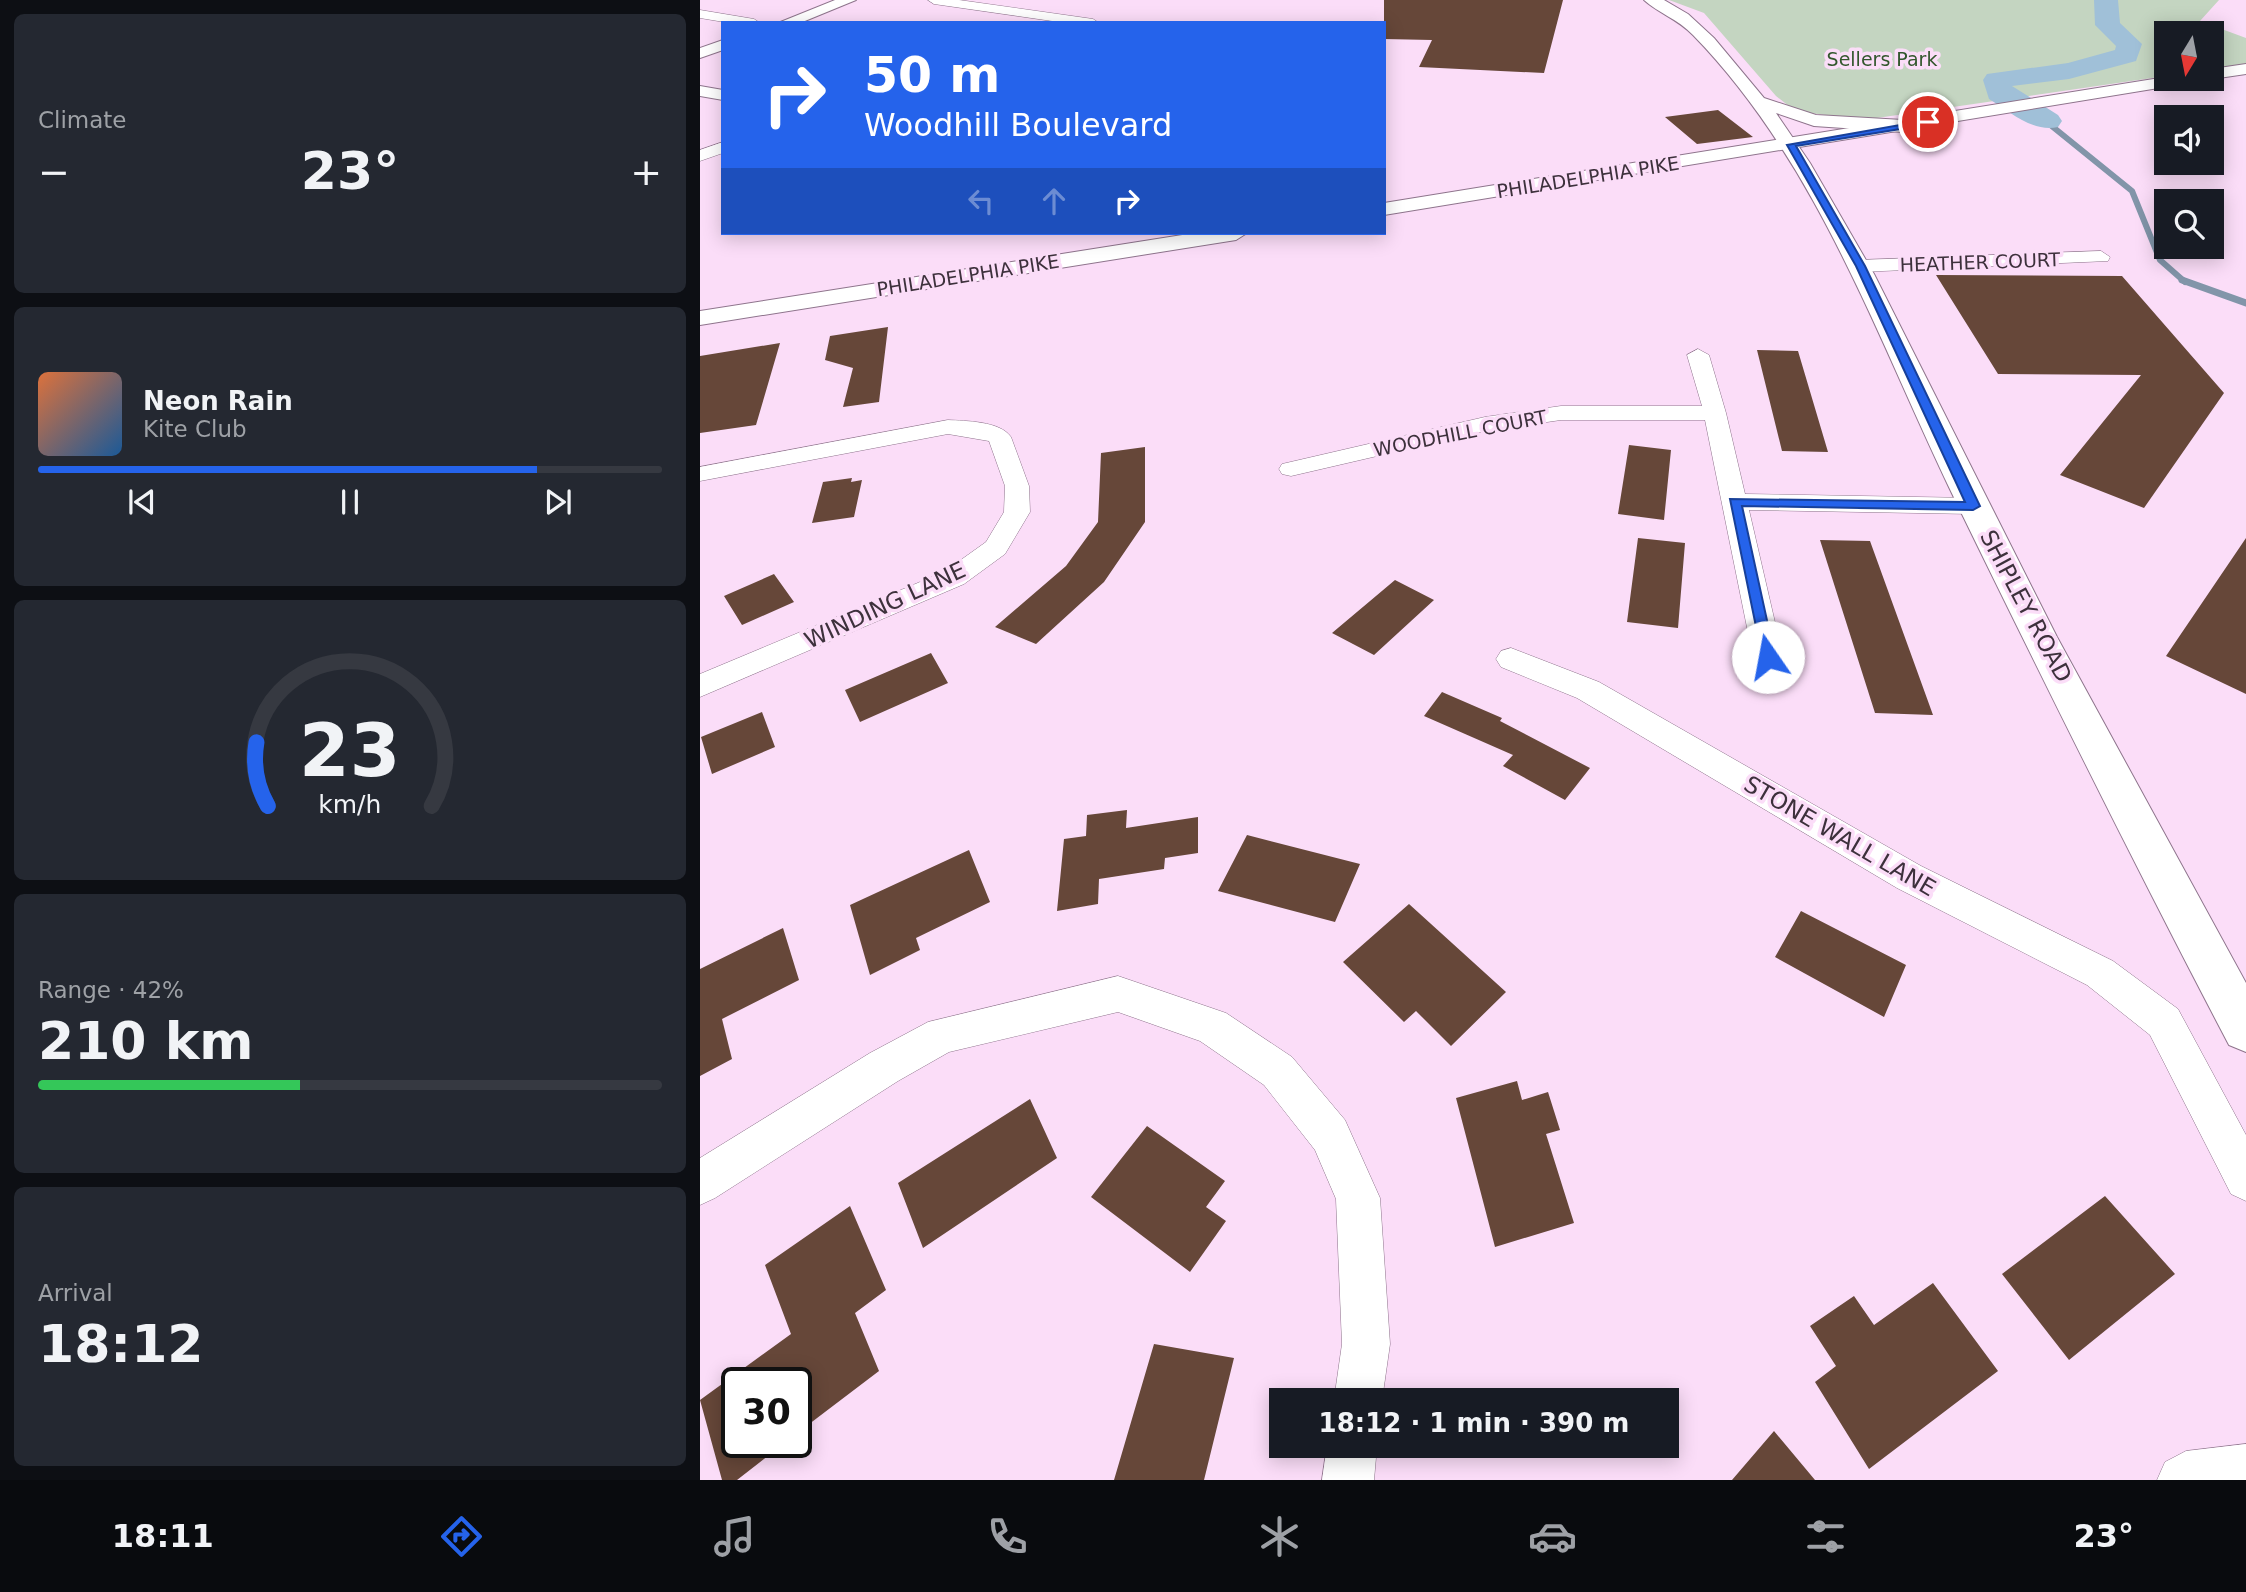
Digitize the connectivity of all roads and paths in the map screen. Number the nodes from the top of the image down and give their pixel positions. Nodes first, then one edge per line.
1 (849, 0) edge
2 (934, 0) edge
3 (1651, 0) edge
4 (1056, 5) dead end
5 (700, 14) edge
6 (1034, 14) junction
7 (742, 21) edge
8 (791, 21) edge
9 (1018, 21) edge
10 (1080, 21) edge
11 (721, 46) edge
12 (700, 53) edge
13 (2246, 69) edge
14 (2224, 72) edge
15 (2154, 84) edge
16 (700, 91) edge
17 (721, 95) edge
18 (1762, 103) junction
19 (1903, 126) junction
20 (1791, 145) junction
21 (721, 148) edge
22 (700, 156) edge
23 (1386, 209) edge
24 (1223, 235) edge
25 (2101, 257) dead end
26 (1860, 266) junction
27 (700, 318) edge
28 (1698, 355) dead end
29 (1715, 413) junction
30 (1291, 469) dead end
31 (700, 474) edge
32 (1732, 492) junction
33 (1968, 495) junction
34 (1768, 657) dead end
35 (1511, 659) dead end
36 (700, 686) edge
37 (2244, 1023) edge
38 (2246, 1179) edge
39 (700, 1183) edge
40 (1360, 1388) edge
41 (1351, 1458) edge
42 (2246, 1469) edge
43 (1348, 1480) edge
44 (2183, 1480) edge

1 - 8 main road
2 - 6 street
3 - 18 main road, SHIPLEY ROAD
4 - 6 street
5 - 7 street
6 - 9 street
6 - 10 street
11 - 12 main road
13 - 14 main road
15 - 19 main road
16 - 17 main road
18 - 19 main road
18 - 20 main road, SHIPLEY ROAD
19 - 20 main road, PHILADELPHIA PIKE
20 - 23 main road, PHILADELPHIA PIKE
20 - 26 main road, SHIPLEY ROAD
21 - 22 street
24 - 27 main road, PHILADELPHIA PIKE
25 - 26 street, HEATHER COURT
26 - 33 main road, SHIPLEY ROAD
28 - 29 street
29 - 30 street, WOODHILL COURT
29 - 32 street
31 - 36 street, WINDING LANE
32 - 33 street
32 - 34 street
33 - 37 main road, SHIPLEY ROAD
35 - 38 street, STONE WALL LANE
39 - 40 street
41 - 43 street
42 - 44 street

